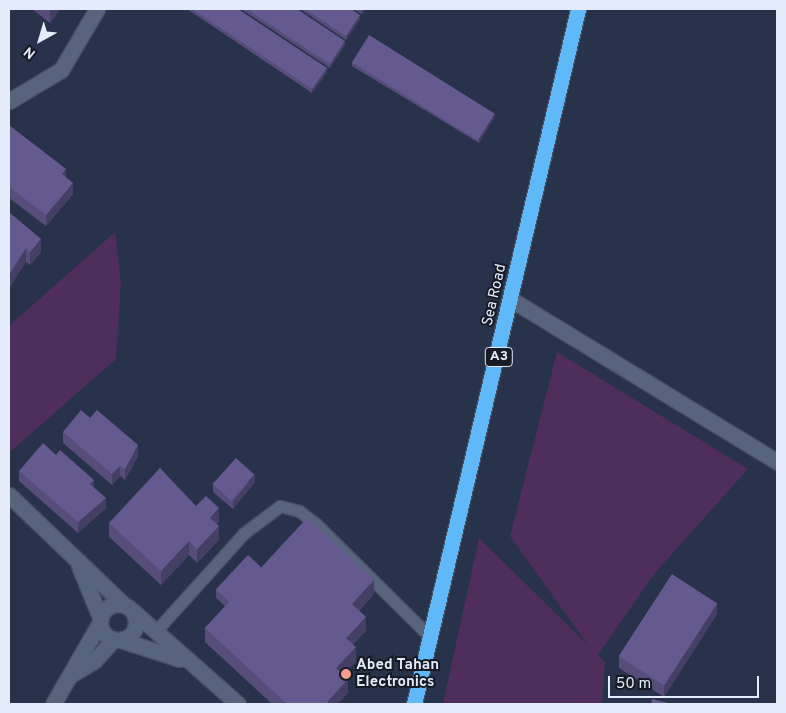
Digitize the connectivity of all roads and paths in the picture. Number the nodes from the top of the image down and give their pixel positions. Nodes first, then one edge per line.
1 (97, 9) edge
2 (578, 9) edge
3 (9, 101) edge
4 (512, 300) junction
5 (777, 462) edge
6 (9, 495) edge
7 (77, 560) junction
8 (128, 608) junction
9 (100, 621) junction
10 (155, 632) junction
11 (430, 637) junction
12 (117, 640) junction
13 (184, 660) junction
14 (72, 674) junction
15 (53, 704) edge
16 (238, 704) edge
17 (414, 704) edge

1 - 3 street
2 - 4 highway, Sea Road / A3
4 - 5 street
4 - 11 highway, Sea Road / A3
6 - 7 street
7 - 8 street
7 - 9 street
8 - 9 street
8 - 10 street
8 - 12 street
9 - 12 street
9 - 14 street
10 - 11 lane
10 - 13 street
11 - 17 highway, Sea Road / A3
12 - 13 street
12 - 14 street
13 - 16 street
14 - 15 street

